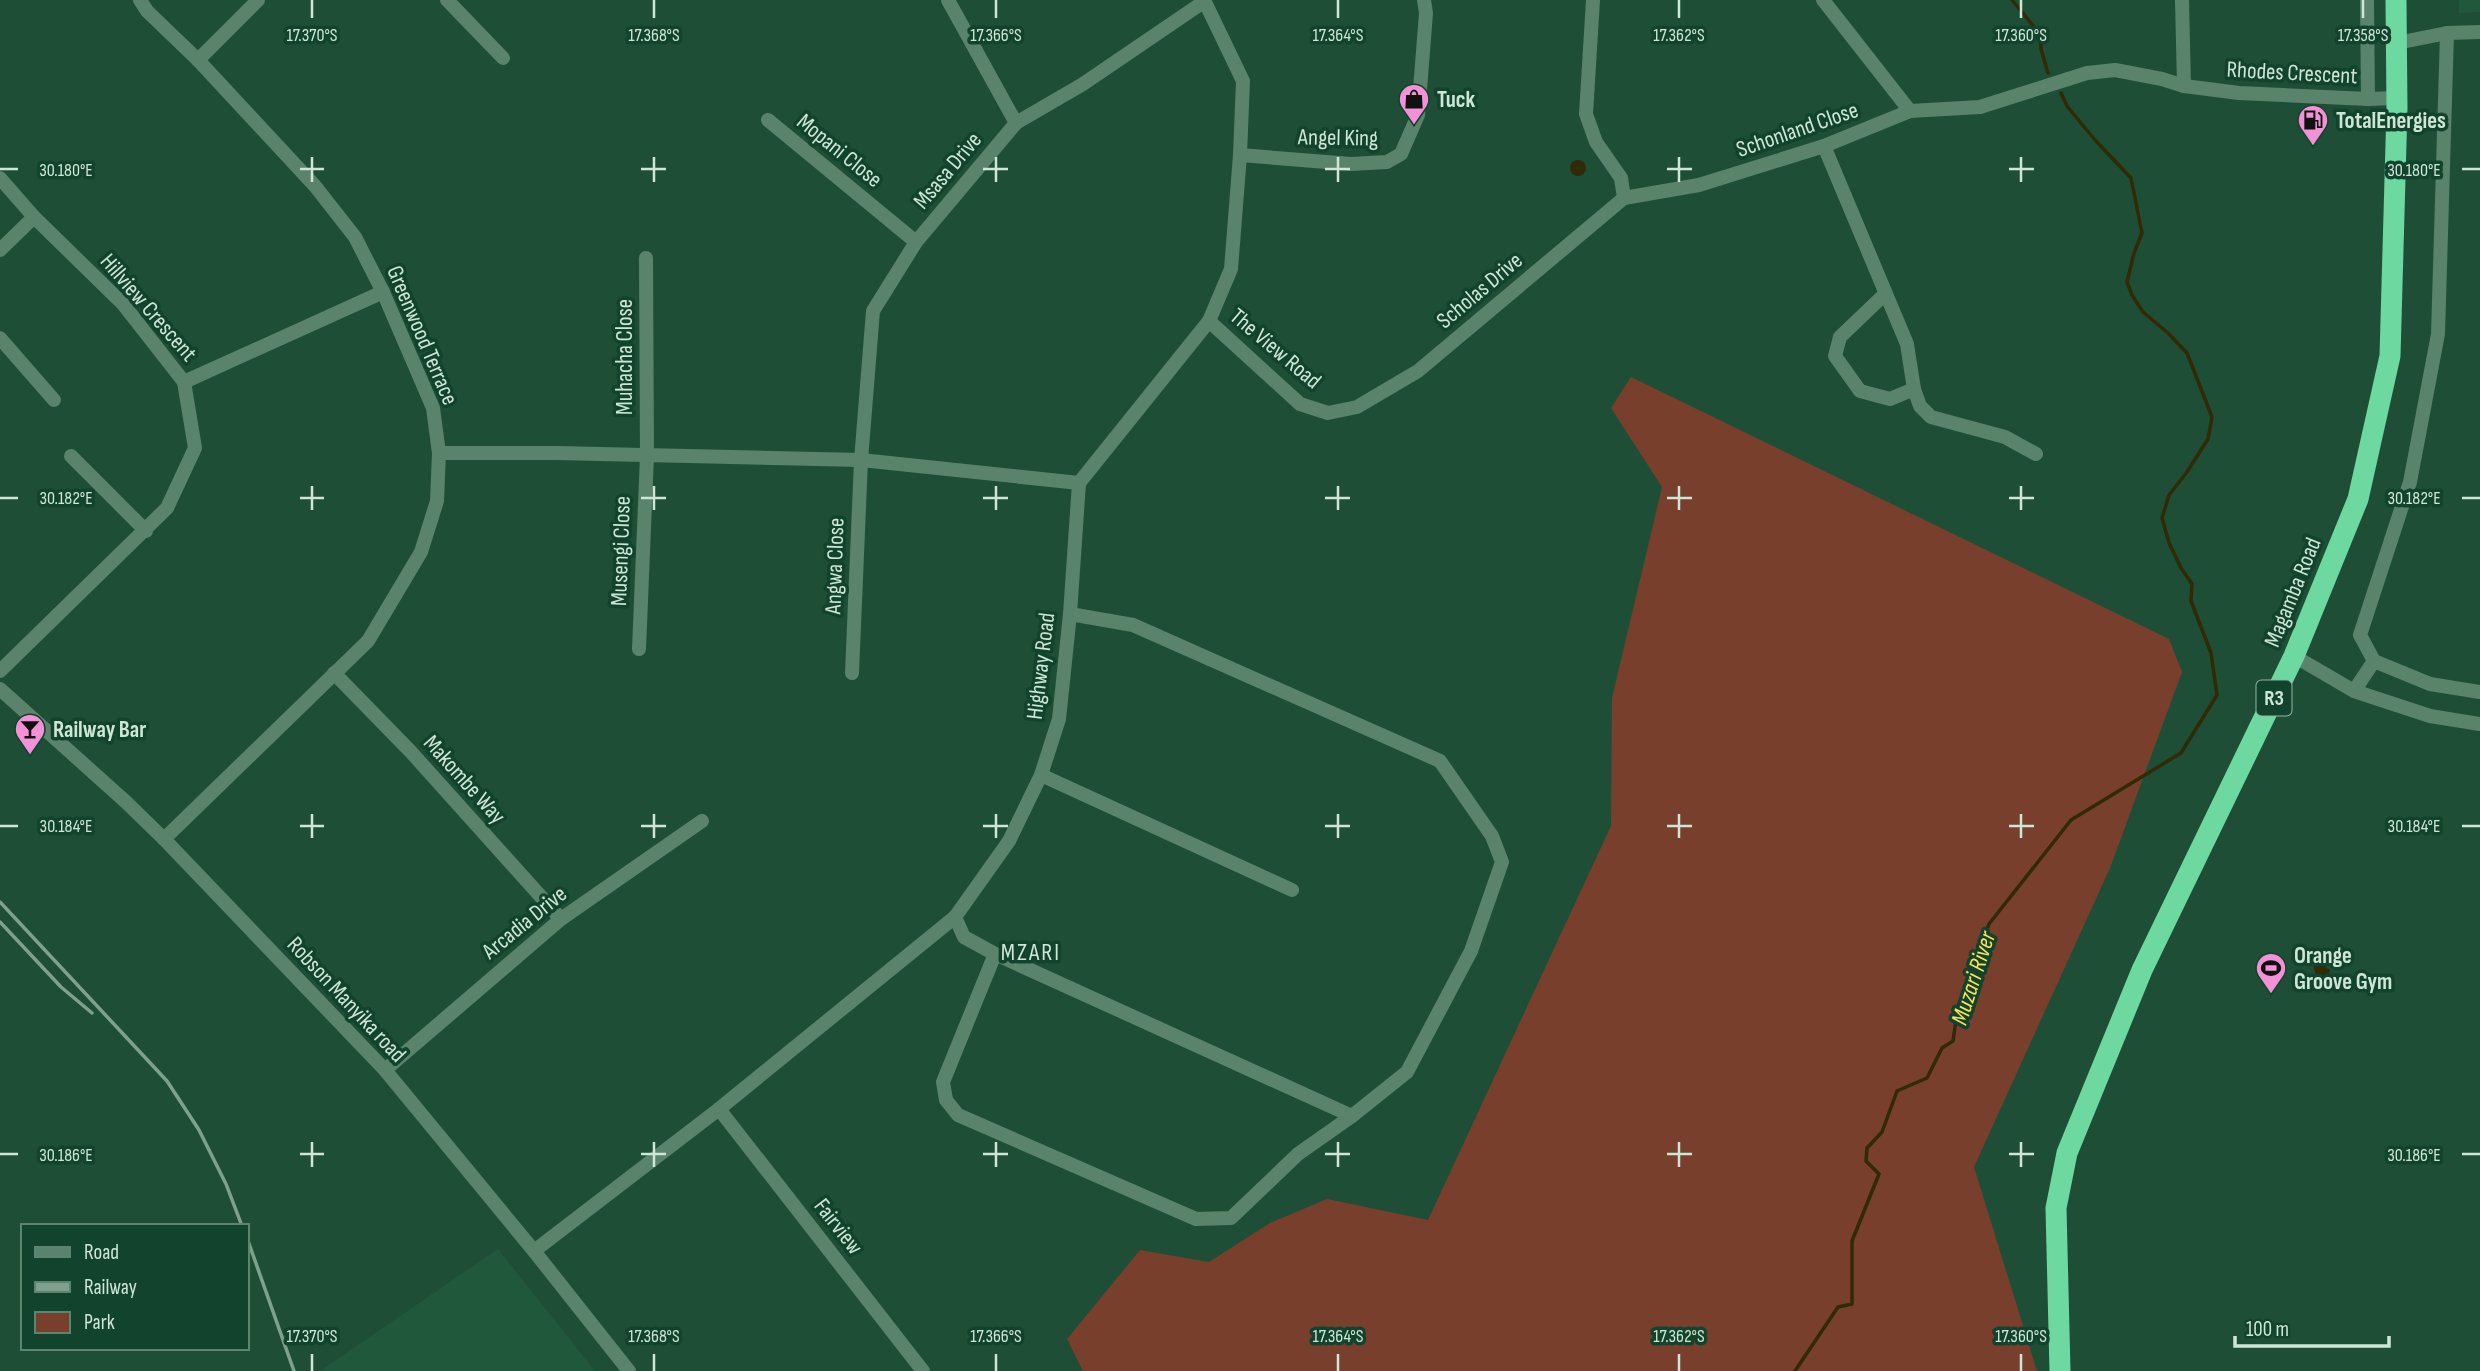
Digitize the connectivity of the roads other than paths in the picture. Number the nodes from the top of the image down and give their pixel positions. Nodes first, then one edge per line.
1 (140, 0) edge
2 (258, 0) edge
3 (447, 0) edge
4 (948, 0) edge
5 (1424, 0) edge
6 (1593, 0) edge
7 (1823, 0) edge
8 (2182, 0) edge
9 (2367, 0) edge
10 (2396, 0) edge
11 (1205, 1) edge
12 (2480, 32) edge
13 (2447, 33) junction
14 (2397, 43) junction
15 (503, 58) dead end
16 (198, 61) junction
17 (2184, 86) junction
18 (2396, 98) junction
19 (2368, 99) junction
20 (1910, 111) junction
21 (768, 120) dead end
22 (1016, 123) junction
23 (1824, 146) junction
24 (1240, 155) junction
25 (0, 178) edge
26 (1624, 198) junction
27 (34, 217) junction
28 (916, 242) junction
29 (0, 250) edge
30 (646, 258) dead end
31 (383, 292) junction
32 (1886, 293) junction
33 (1209, 321) junction
34 (0, 338) edge
35 (184, 382) junction
36 (1914, 390) junction
37 (54, 400) dead end
38 (1356, 407) joint
39 (439, 453) junction
40 (2036, 454) dead end
41 (71, 456) dead end
42 (647, 456) junction
43 (861, 460) junction
44 (1079, 483) junction
45 (146, 531) junction
46 (1070, 614) junction
47 (639, 649) dead end
48 (2294, 656) junction
49 (2374, 661) junction
50 (0, 671) edge
51 (334, 673) junction
52 (852, 673) dead end
53 (0, 689) edge
54 (2354, 691) junction
55 (2480, 692) edge
56 (2480, 724) edge
57 (1041, 775) junction
58 (702, 821) dead end
59 (164, 839) junction
60 (1292, 890) dead end
61 (955, 917) junction
62 (561, 919) junction
63 (995, 954) junction
64 (385, 1070) junction
65 (719, 1109) junction
66 (1352, 1116) junction
67 (534, 1251) junction
68 (629, 1371) edge
69 (923, 1371) edge
70 (2060, 1371) edge

1 - 16 street, Greenwood Terrace
2 - 16 street
3 - 15 street
4 - 22 street
5 - 24 street, Angel King
6 - 26 street
7 - 20 street
8 - 17 street
9 - 19 street
10 - 14 highway, Magamba Road / R3
11 - 22 street, Msasa Drive
11 - 24 street
12 - 13 street
13 - 14 street
13 - 49 street
14 - 18 highway, Magamba Road / R3
16 - 31 street, Greenwood Terrace
17 - 19 street, Rhodes Crescent
17 - 20 street, Schonland Close
18 - 19 street, Rhodes Crescent
18 - 48 highway, Magamba Road / R3
20 - 23 street, Schonland Close
21 - 28 street, Mopani Close
22 - 28 street, Msasa Drive
23 - 26 street, Schonland Close
23 - 32 street
24 - 33 street
25 - 27 street, Hillview Crescent
26 - 38 street, Scholas Drive
27 - 29 street
27 - 35 street, Hillview Crescent
28 - 43 street, Msasa Drive
30 - 42 street, Muhacha Close
31 - 35 street
31 - 39 street, Greenwood Terrace
32 - 36 street
32 - 36 street
33 - 38 street, The View Road
33 - 44 street
34 - 37 street
35 - 45 street, Hillview Crescent
36 - 40 street
39 - 42 street
39 - 51 street, Greenwood Terrace
41 - 45 street
42 - 43 street
42 - 47 street, Musengi Close
43 - 44 street
43 - 52 street, Angwa Close
44 - 46 street, Highway Road
45 - 50 street, Hillview Crescent
46 - 57 street, Highway Road
46 - 66 street
48 - 54 street
48 - 70 highway, Magamba Road / R3
49 - 54 street
49 - 55 street
51 - 59 street, Greenwood Terrace
51 - 62 street, Makombe Way
53 - 59 street, Robson Manyika road
54 - 56 street
57 - 60 street
57 - 61 street, Highway Road
58 - 62 street, Arcadia Drive
59 - 64 street, Robson Manyika road
61 - 63 street
61 - 65 street, Highway Road
62 - 64 street, Arcadia Drive
63 - 66 street
63 - 66 street
64 - 67 street, Robson Manyika road
65 - 67 street, Highway Road
65 - 69 street, Fairview
67 - 68 street, Robson Manyika road

